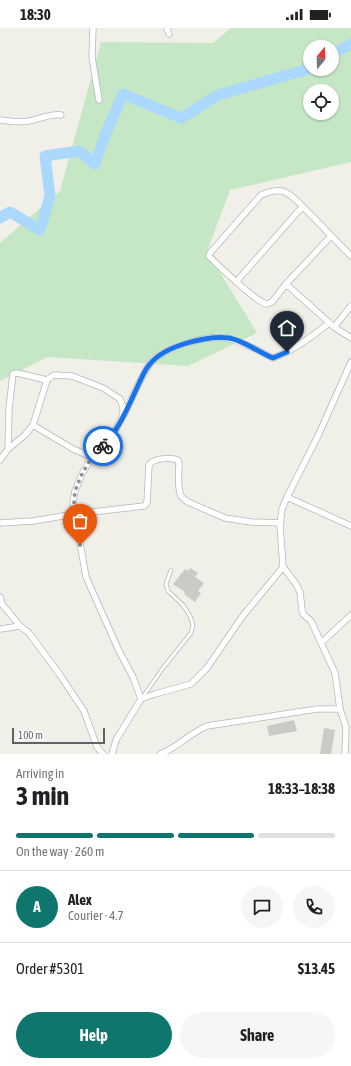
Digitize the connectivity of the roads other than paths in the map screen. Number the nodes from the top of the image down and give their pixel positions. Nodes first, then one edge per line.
1 (93, 28) edge
2 (99, 100) dead end
3 (61, 116) dead end
4 (0, 120) edge
5 (302, 207) junction
6 (331, 236) junction
7 (351, 256) edge
8 (236, 282) junction
9 (286, 284) junction
10 (351, 306) edge
11 (329, 323) junction
12 (334, 327) junction
13 (351, 338) edge
14 (351, 362) edge
15 (47, 380) junction
16 (123, 416) junction
17 (33, 425) junction
18 (8, 449) junction
19 (92, 457) junction
20 (0, 460) edge
21 (287, 497) junction
22 (75, 514) junction
23 (0, 523) edge
24 (281, 523) junction
25 (351, 526) edge
26 (283, 567) junction
27 (171, 570) dead end
28 (0, 598) edge
29 (351, 615) edge
30 (20, 626) junction
31 (0, 629) edge
32 (321, 643) junction
33 (141, 700) junction
34 (340, 709) junction
35 (103, 754) edge
36 (112, 754) edge
37 (160, 754) edge
38 (345, 754) edge

1 - 2 street
3 - 4 street
5 - 6 street
5 - 8 street
5 - 8 street
6 - 7 street
6 - 9 street
8 - 9 street
9 - 11 street
10 - 12 street
11 - 12 street
11 - 16 street
12 - 13 street
14 - 21 street
15 - 16 street
15 - 17 street
15 - 18 street
16 - 19 street
17 - 18 street
17 - 19 street
18 - 20 street
19 - 22 street
21 - 24 street
21 - 25 street
22 - 23 street
22 - 24 street
22 - 33 street
24 - 26 street
26 - 32 street
26 - 33 street
27 - 33 lane
28 - 30 street
29 - 32 street
30 - 31 street
30 - 35 street
32 - 34 street
33 - 36 street
34 - 37 street
34 - 38 street

